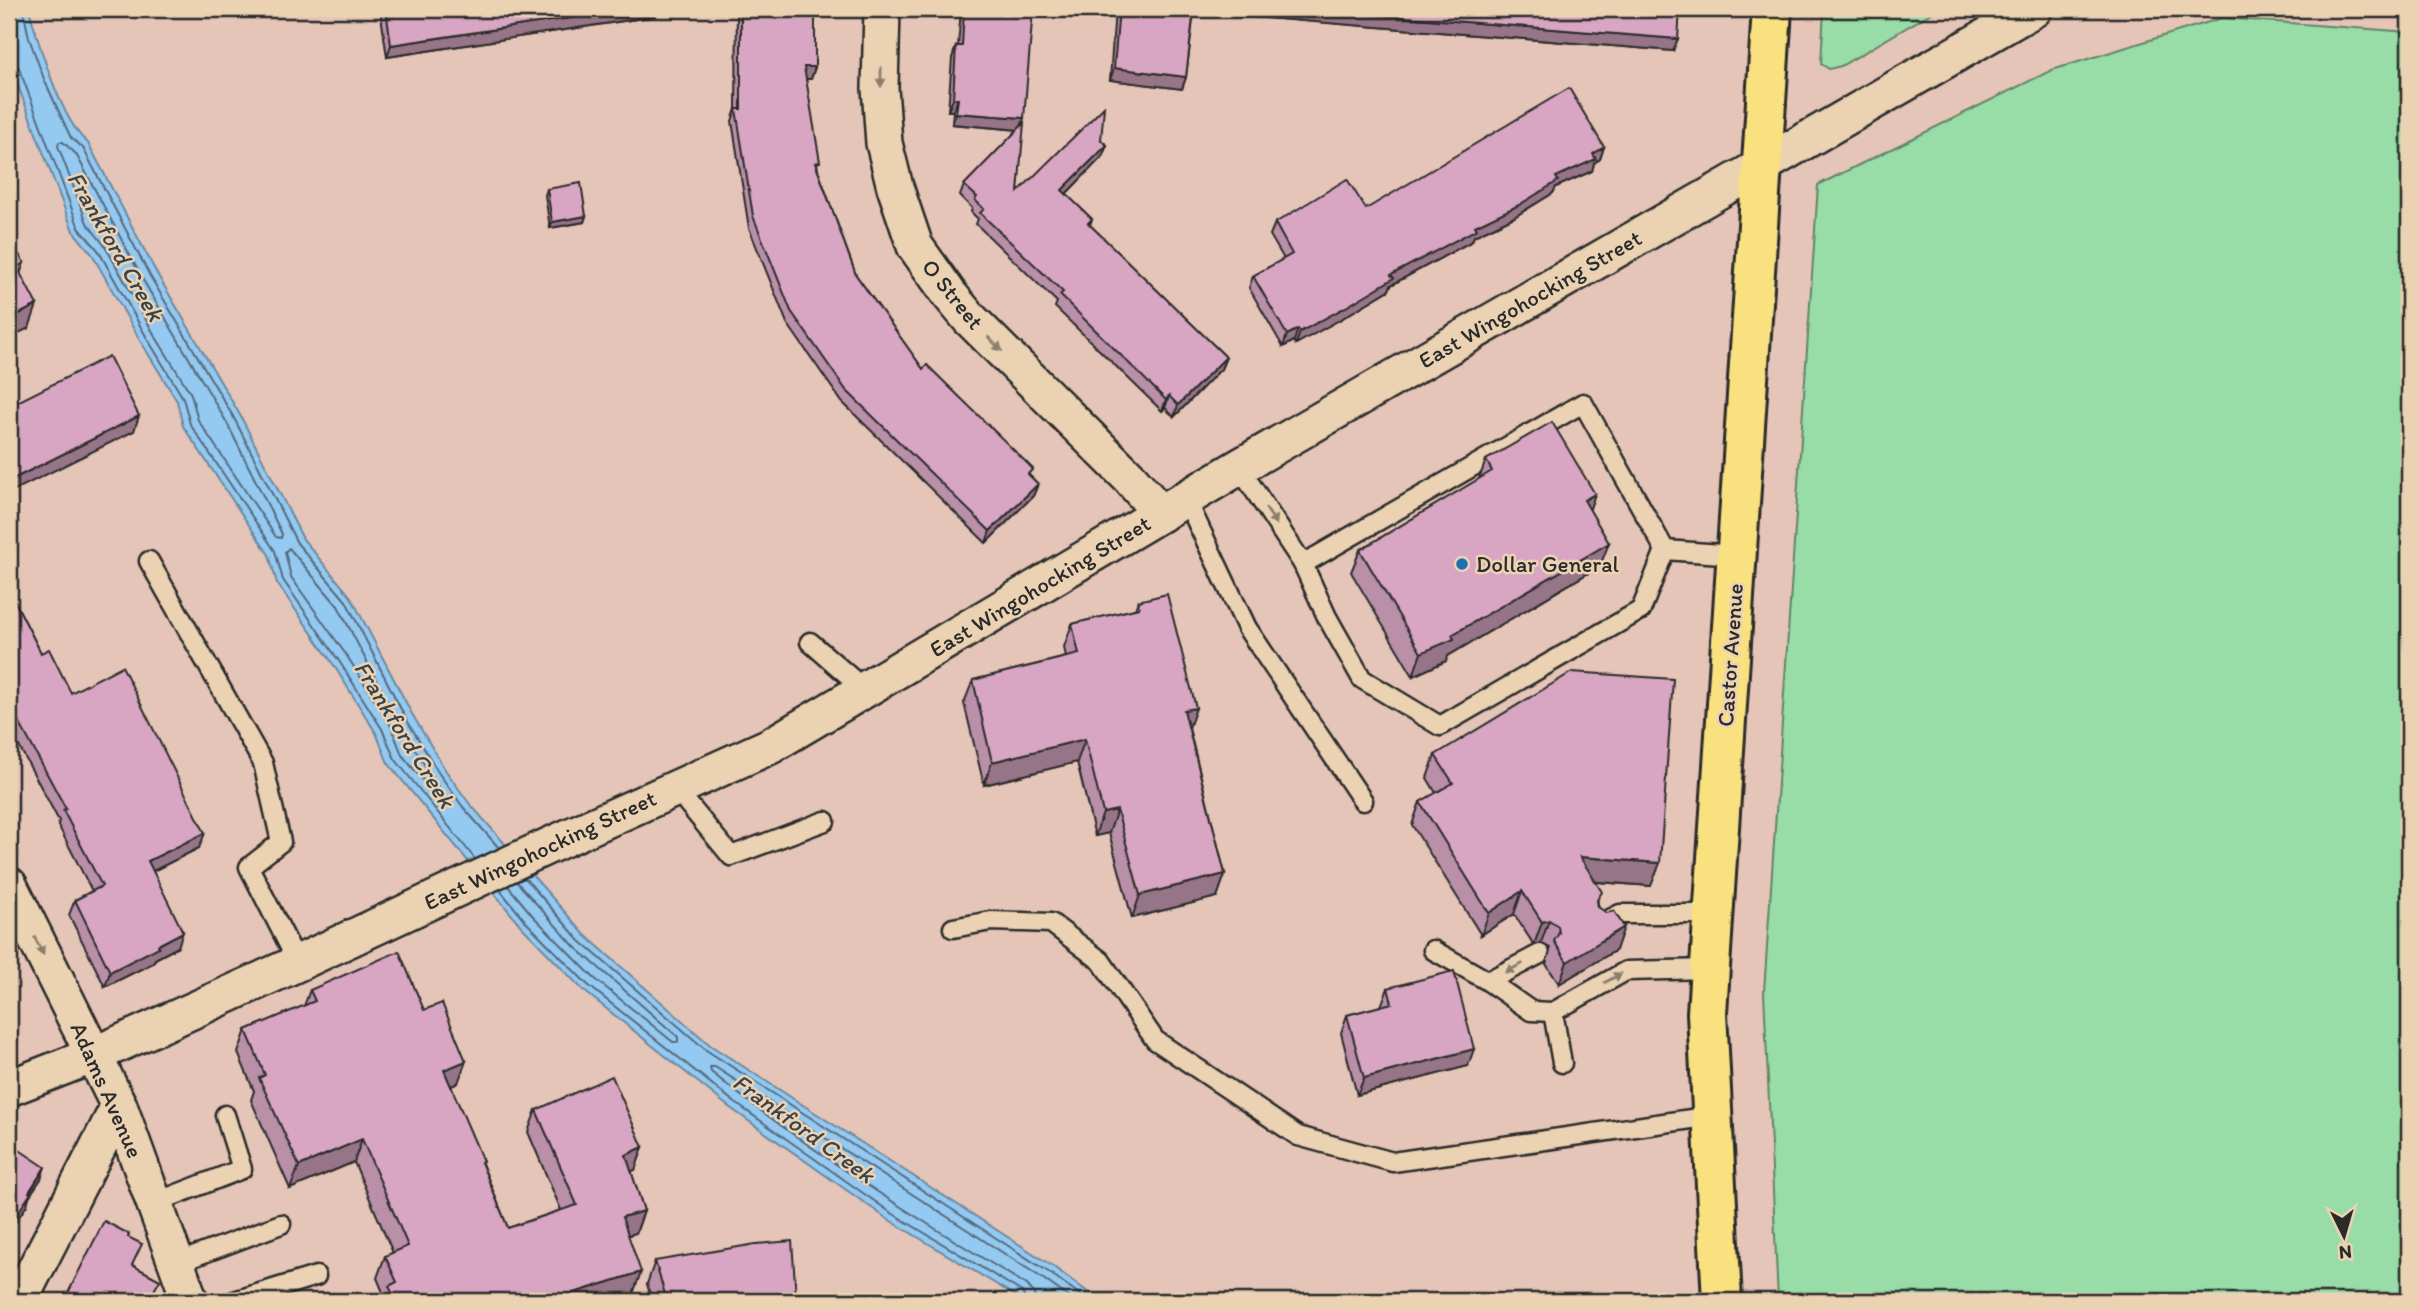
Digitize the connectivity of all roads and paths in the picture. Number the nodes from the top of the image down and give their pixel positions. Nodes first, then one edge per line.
1 (882, 9) edge
2 (1772, 9) edge
3 (2034, 9) edge
4 (1761, 166) junction
5 (1238, 467) junction
6 (1173, 507) junction
7 (1665, 550) junction
8 (1736, 555) junction
9 (149, 561) dead end
10 (1303, 564) junction
11 (810, 642) dead end
12 (865, 690) junction
13 (674, 788) junction
14 (1363, 801) dead end
15 (825, 821) dead end
16 (9, 885) edge
17 (1713, 914) junction
18 (1600, 924) edge
19 (953, 929) dead end
20 (1433, 950) dead end
21 (1540, 954) edge
22 (298, 964) junction
23 (1710, 970) junction
24 (1488, 981) junction
25 (1553, 1012) junction
26 (94, 1055) junction
27 (1562, 1063) dead end
28 (9, 1088) edge
29 (119, 1106) junction
30 (225, 1115) dead end
31 (1712, 1116) junction
32 (154, 1203) junction
33 (281, 1224) dead end
34 (177, 1263) junction
35 (316, 1276) dead end
36 (19, 1301) edge
37 (190, 1301) edge
38 (234, 1301) edge
39 (1722, 1301) edge

1 -> 6 street, O Street
2 - 4 main road, Castor Avenue
3 - 4 street, East Wingohocking Street
4 - 5 street, East Wingohocking Street
4 - 8 main road, Castor Avenue
5 - 6 street, East Wingohocking Street
5 -> 10 lane
6 - 12 street, East Wingohocking Street
6 - 14 lane
7 - 8 lane
7 - 10 lane
7 - 10 lane
8 - 17 main road, Castor Avenue
9 - 22 lane
11 - 12 lane
12 - 13 street, East Wingohocking Street
13 - 15 lane
13 - 22 street, East Wingohocking Street
16 -> 26 street, Adams Avenue
17 - 18 lane
17 - 23 main road, Castor Avenue
19 - 31 lane
20 - 24 lane
21 -> 24 lane
22 - 26 street, East Wingohocking Street
25 -> 23 lane
23 - 31 main road, Castor Avenue
24 - 25 lane
25 - 27 lane
26 - 28 street, East Wingohocking Street
26 - 29 street, Adams Avenue
29 - 32 street, Adams Avenue
29 - 36 street
30 - 32 lane
31 - 39 main road, Castor Avenue
32 - 34 street, Adams Avenue
33 - 34 lane
34 - 37 street, Adams Avenue
35 - 38 lane

